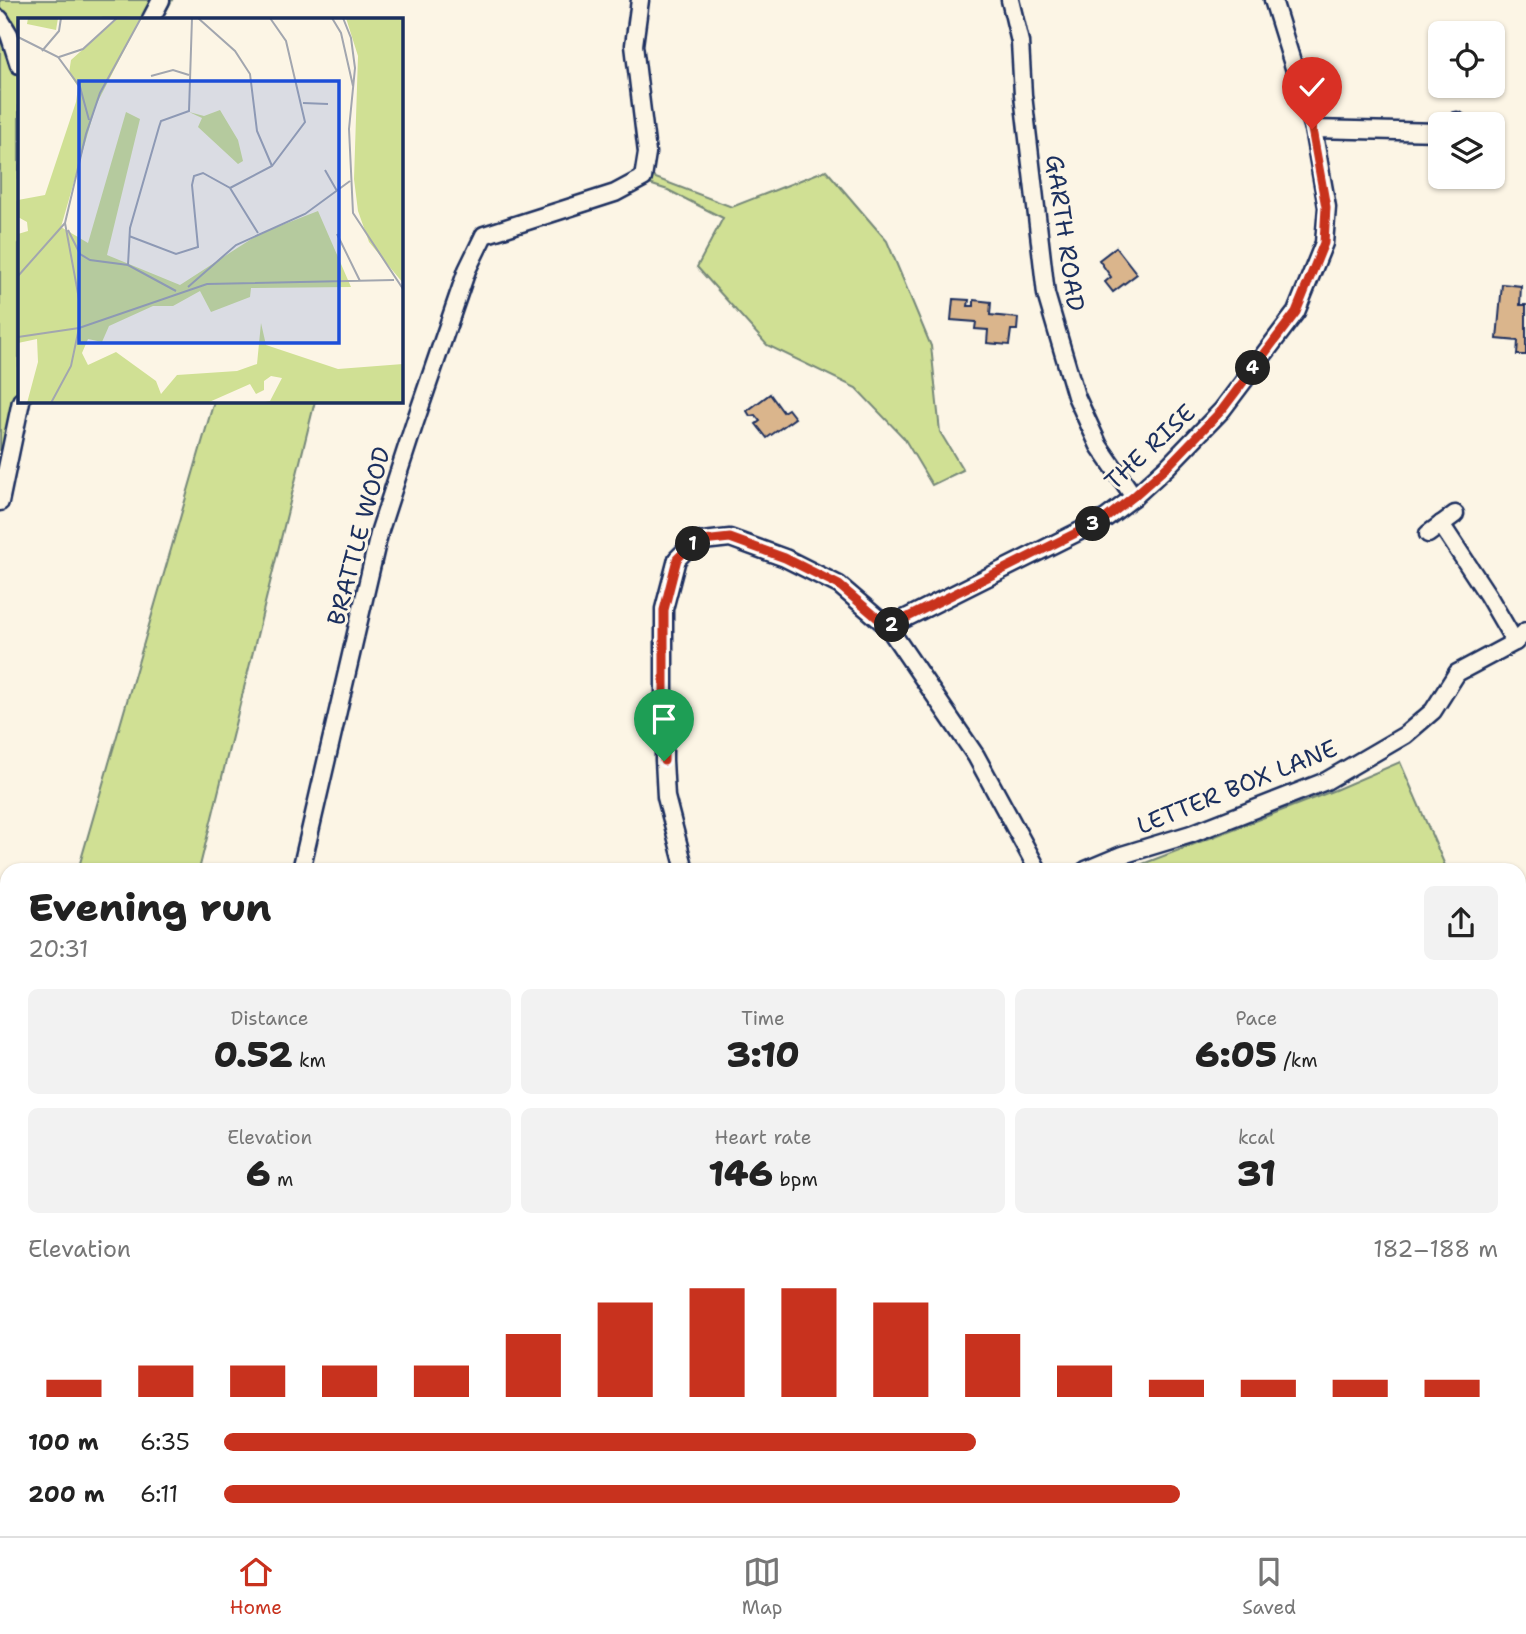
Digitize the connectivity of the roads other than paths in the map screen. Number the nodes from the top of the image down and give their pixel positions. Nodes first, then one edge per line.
1 (161, 0) edge
2 (640, 0) edge
3 (1010, 0) edge
4 (1273, 0) edge
5 (152, 18) edge
6 (0, 19) edge
7 (18, 62) edge
8 (1312, 129) junction
9 (1428, 132) edge
10 (21, 402) edge
11 (1133, 497) junction
12 (0, 502) edge
13 (1455, 514) dead end
14 (888, 627) junction
15 (1520, 637) edge
16 (303, 863) edge
17 (683, 863) edge
18 (1034, 863) edge
19 (1103, 863) edge

1 - 5 street
2 - 16 street, BRATTLE WOOD
3 - 11 street, GARTH ROAD
4 - 8 street, THE RISE
6 - 7 street
8 - 9 street
8 - 11 street, THE RISE
10 - 12 street
11 - 14 street, THE RISE
13 - 15 street
14 - 17 street
14 - 18 street
15 - 19 street, LETTER BOX LANE

